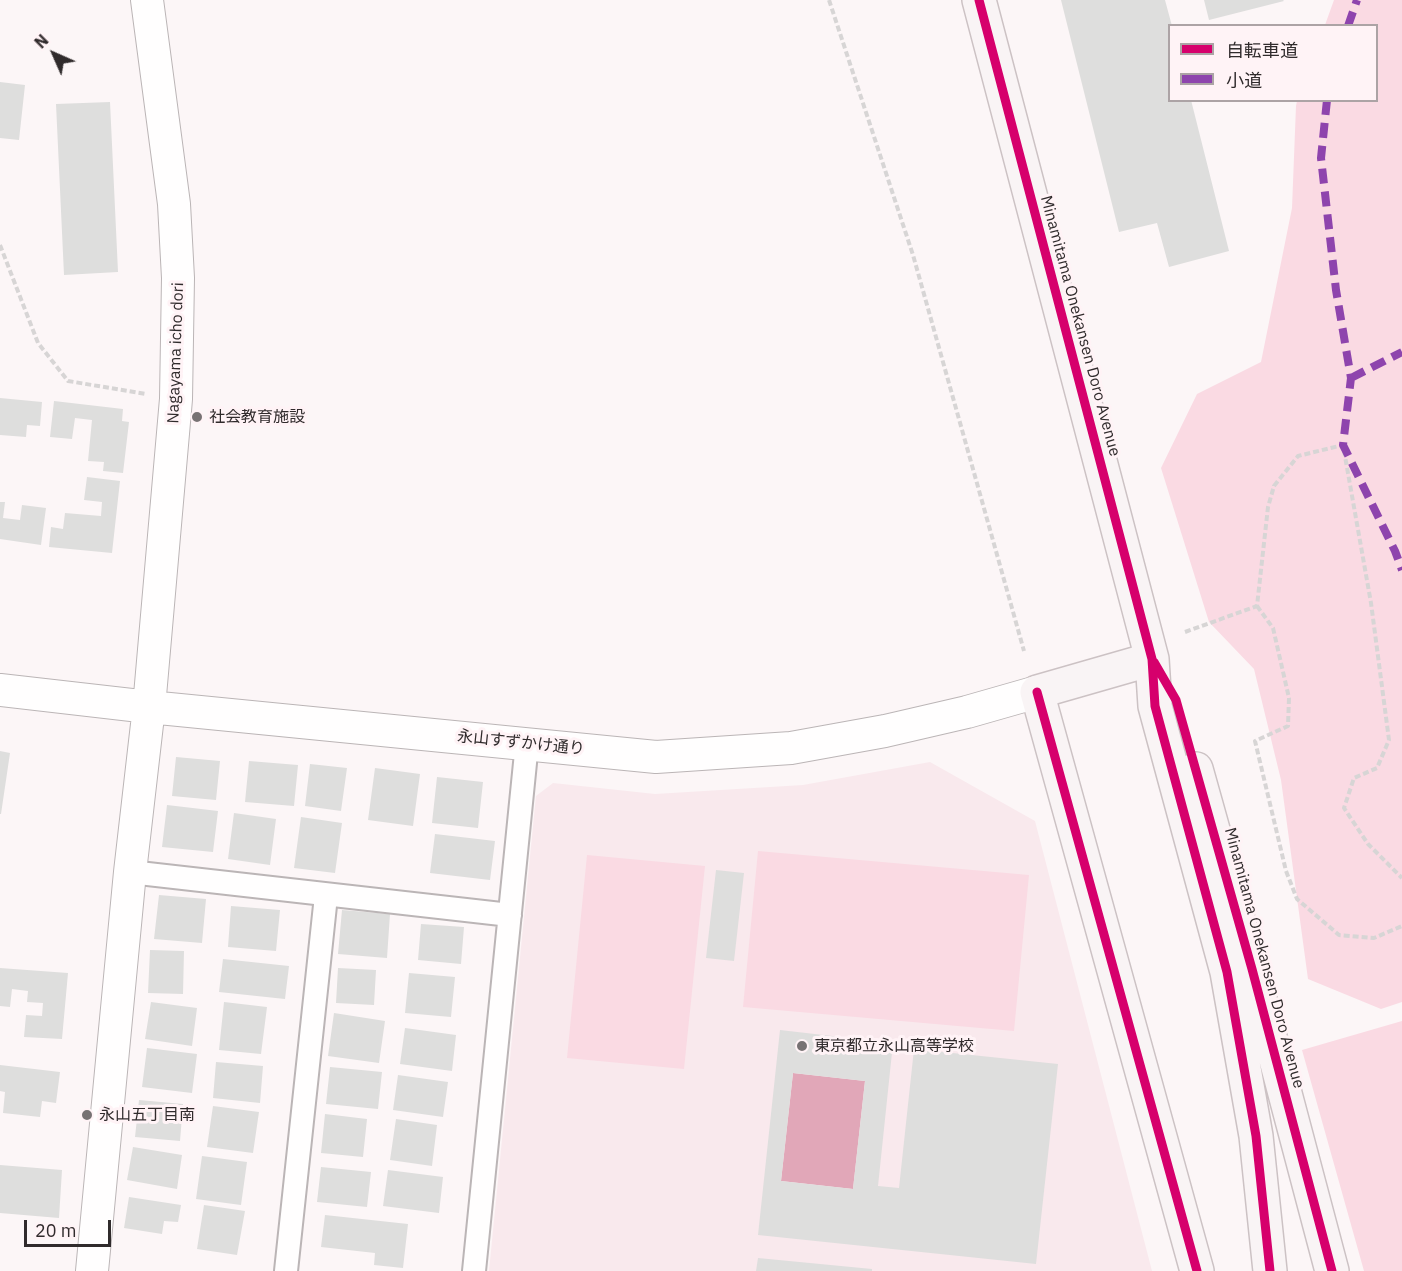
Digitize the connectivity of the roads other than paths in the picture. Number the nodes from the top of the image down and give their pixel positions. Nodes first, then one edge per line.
1 (147, 0) edge
2 (979, 0) edge
3 (1152, 659) junction
4 (0, 690) edge
5 (1037, 692) junction
6 (149, 707) junction
7 (527, 743) junction
8 (130, 872) junction
9 (326, 896) junction
10 (510, 915) junction
11 (92, 1271) edge
12 (285, 1271) edge
13 (474, 1271) edge
14 (1197, 1271) edge
15 (1270, 1271) edge
16 (1332, 1271) edge

1 - 6 street, Nagayama icho dori
2 - 3 main road, Minamitama Onekansen Doro Avenue
3 - 5 main road
3 - 15 main road, Minamitama Onekansen Doro Avenue
3 - 16 main road, Minamitama Onekansen Doro Avenue
4 - 6 street, 永山すずかけ通り
5 - 7 street, 永山すずかけ通り
5 - 14 main road
6 - 7 street, 永山すずかけ通り
6 - 8 street, Nagayama icho dori
7 - 10 street
8 - 9 street
8 - 11 street, Nagayama icho dori
9 - 10 street
9 - 12 street
10 - 13 street

